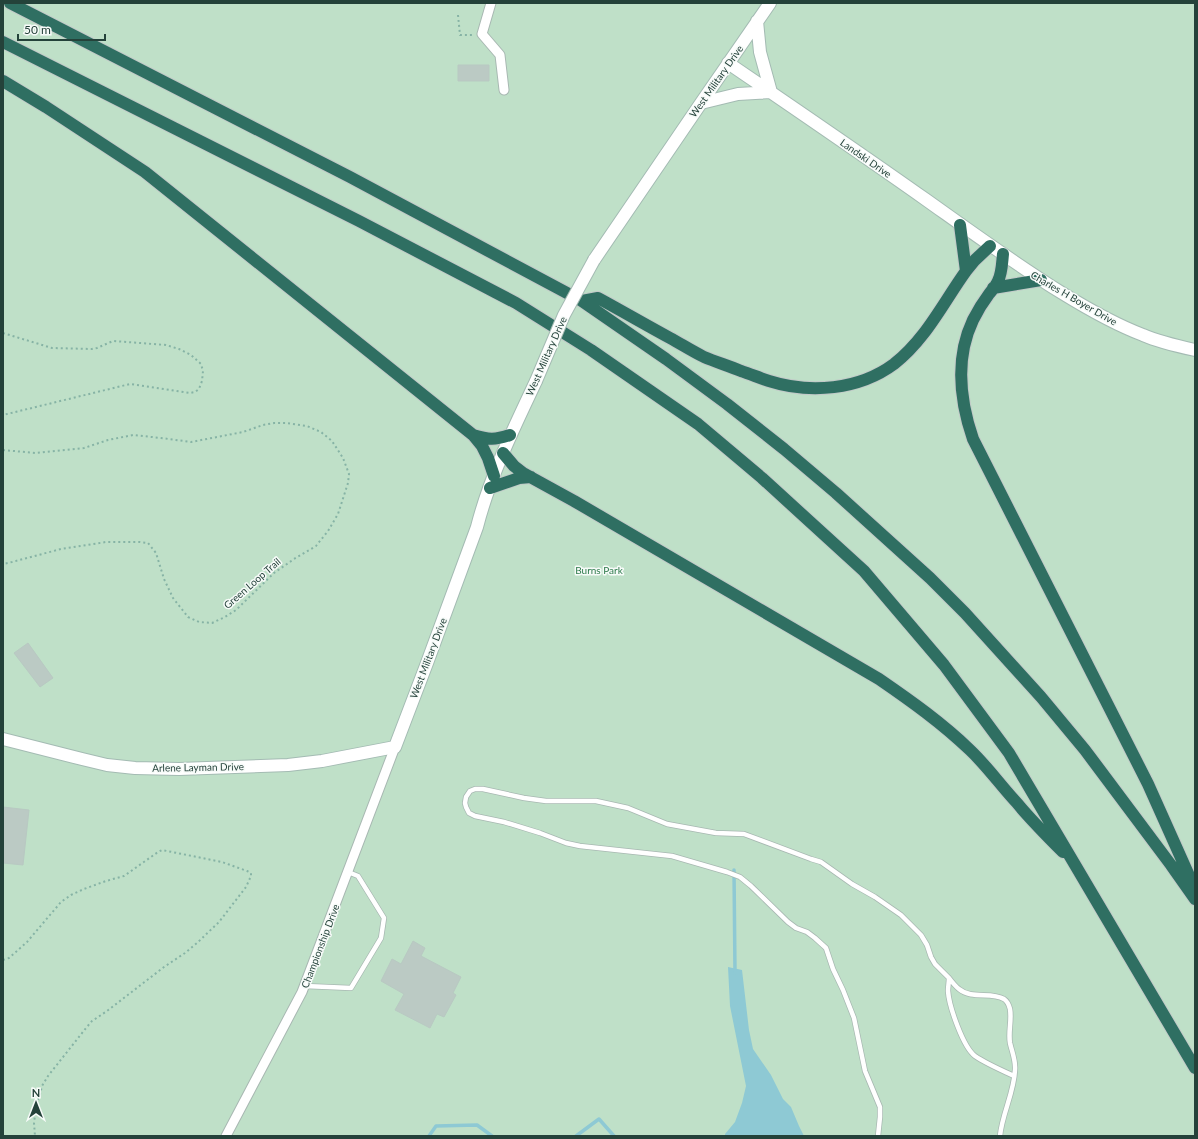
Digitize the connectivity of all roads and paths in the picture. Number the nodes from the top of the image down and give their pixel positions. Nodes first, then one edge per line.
1 (10, 3) edge
2 (491, 3) edge
3 (770, 3) edge
4 (458, 15) dead end
5 (757, 21) junction
6 (482, 34) junction
7 (3, 42) edge
8 (728, 62) junction
9 (3, 81) edge
10 (504, 90) dead end
11 (771, 92) junction
12 (700, 103) junction
13 (960, 224) junction
14 (990, 246) junction
15 (1003, 254) junction
16 (966, 271) junction
17 (1041, 280) junction
18 (993, 288) junction
19 (582, 301) junction
20 (3, 333) edge
21 (1195, 350) edge
22 (3, 415) edge
23 (473, 436) junction
24 (510, 436) junction
25 (3, 450) edge
26 (503, 454) junction
27 (531, 477) junction
28 (492, 482) junction
29 (3, 564) edge
30 (3, 739) edge
31 (395, 746) junction
32 (1077, 867) junction
33 (348, 872) junction
34 (1195, 890) edge
35 (1195, 899) edge
36 (3, 960) edge
37 (949, 978) junction
38 (305, 986) junction
39 (1195, 1068) edge
40 (1014, 1076) junction
41 (35, 1136) edge
42 (226, 1136) edge
43 (878, 1136) edge
44 (1000, 1136) edge

1 - 19 highway
2 - 6 street
3 - 5 street, West Military Drive
4 - 6 path
5 - 8 street, West Military Drive
5 - 11 street
6 - 10 street
7 - 32 highway
8 - 11 street, Landski Drive
8 - 12 street, West Military Drive
9 - 23 highway
11 - 12 street
11 - 13 street, Landski Drive
12 - 24 street, West Military Drive, bridge
13 - 14 street, Landski Drive
13 - 16 highway
14 - 15 street, Landski Drive
14 - 16 highway
15 - 17 street, Charles H Boyer Drive
15 - 18 highway
16 - 19 highway
17 - 18 highway
17 - 21 street, Charles H Boyer Drive
18 - 34 highway
19 - 35 highway
20 - 22 path
23 - 24 highway
23 - 28 highway
24 - 26 street, West Military Drive
25 - 29 path, Green Loop Trail
26 - 27 highway
26 - 28 street, West Military Drive
27 - 28 highway
27 - 32 highway
28 - 31 street, West Military Drive
30 - 31 street, Arlene Layman Drive
31 - 33 street, Championship Drive
32 - 39 highway
33 - 38 street, Championship Drive
33 - 38 lane
36 - 41 path
37 - 40 lane
37 - 40 lane
37 - 43 lane
38 - 42 street, Championship Drive
40 - 44 lane

